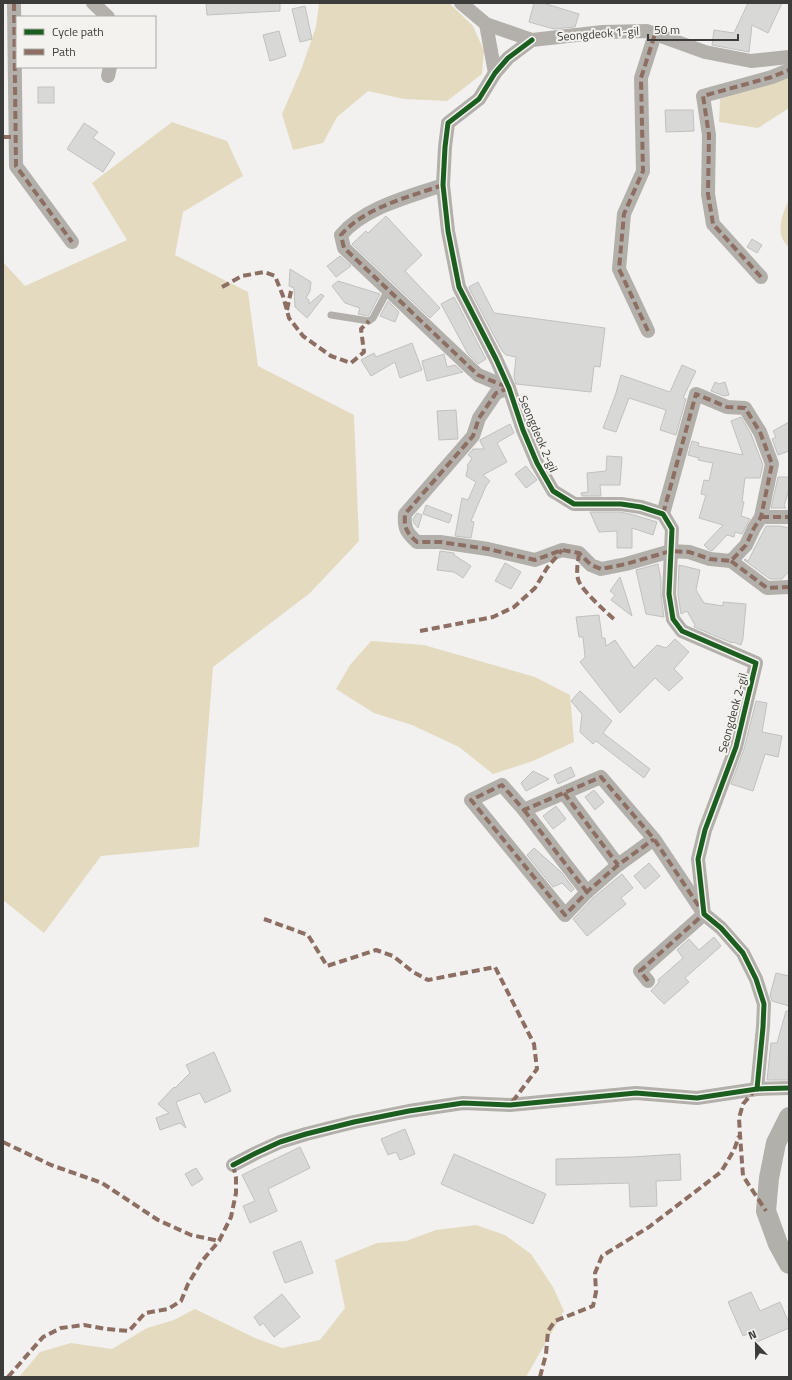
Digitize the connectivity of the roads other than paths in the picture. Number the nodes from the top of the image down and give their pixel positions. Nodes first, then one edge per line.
1 (14, 3) edge
2 (93, 3) edge
3 (461, 3) edge
4 (107, 16) edge
5 (486, 24) junction
6 (655, 34) junction
7 (532, 40) junction
8 (16, 56) edge
9 (789, 57) edge
10 (789, 70) edge
11 (495, 73) junction
12 (9, 137) edge
13 (443, 185) junction
14 (72, 242) dead end
15 (761, 277) dead end
16 (388, 290) junction
17 (331, 315) dead end
18 (648, 331) dead end
19 (509, 388) junction
20 (663, 514) junction
21 (789, 516) edge
22 (761, 517) junction
23 (671, 551) junction
24 (731, 561) junction
25 (789, 587) edge
26 (564, 793) junction
27 (524, 810) junction
28 (654, 839) junction
29 (618, 865) junction
30 (587, 892) junction
31 (704, 914) junction
32 (648, 981) dead end
33 (789, 1088) edge
34 (757, 1089) junction
35 (789, 1117) edge
36 (233, 1165) dead end
37 (789, 1264) edge

1 - 8 street
2 - 4 street
3 - 5 street, Seongdeok 1-gil
5 - 7 street, Seongdeok 1-gil
5 - 11 street
6 - 7 street, Seongdeok 1-gil
6 - 9 street, Seongdeok 1-gil
6 - 18 street
7 - 11 street, Seongdeok 2-gil
8 - 12 street
10 - 15 street
11 - 13 street, Seongdeok 2-gil
12 - 14 street
13 - 16 street, Seongdeok 2-gil
13 - 19 street, Seongdeok 2-gil
16 - 17 lane
16 - 19 street, Seongdeok 2-gil
19 - 20 street, Seongdeok 2-gil
19 - 23 street
20 - 22 street
20 - 23 street, Seongdeok 2-gil
21 - 22 street
22 - 24 street
23 - 24 street
23 - 31 street, Seongdeok 2-gil
24 - 25 street
26 - 27 street
26 - 28 street
26 - 29 street
27 - 30 street
27 - 30 street
28 - 29 street
28 - 31 street
29 - 30 street
31 - 32 street
31 - 34 street
33 - 34 street
34 - 36 street
35 - 37 main road

